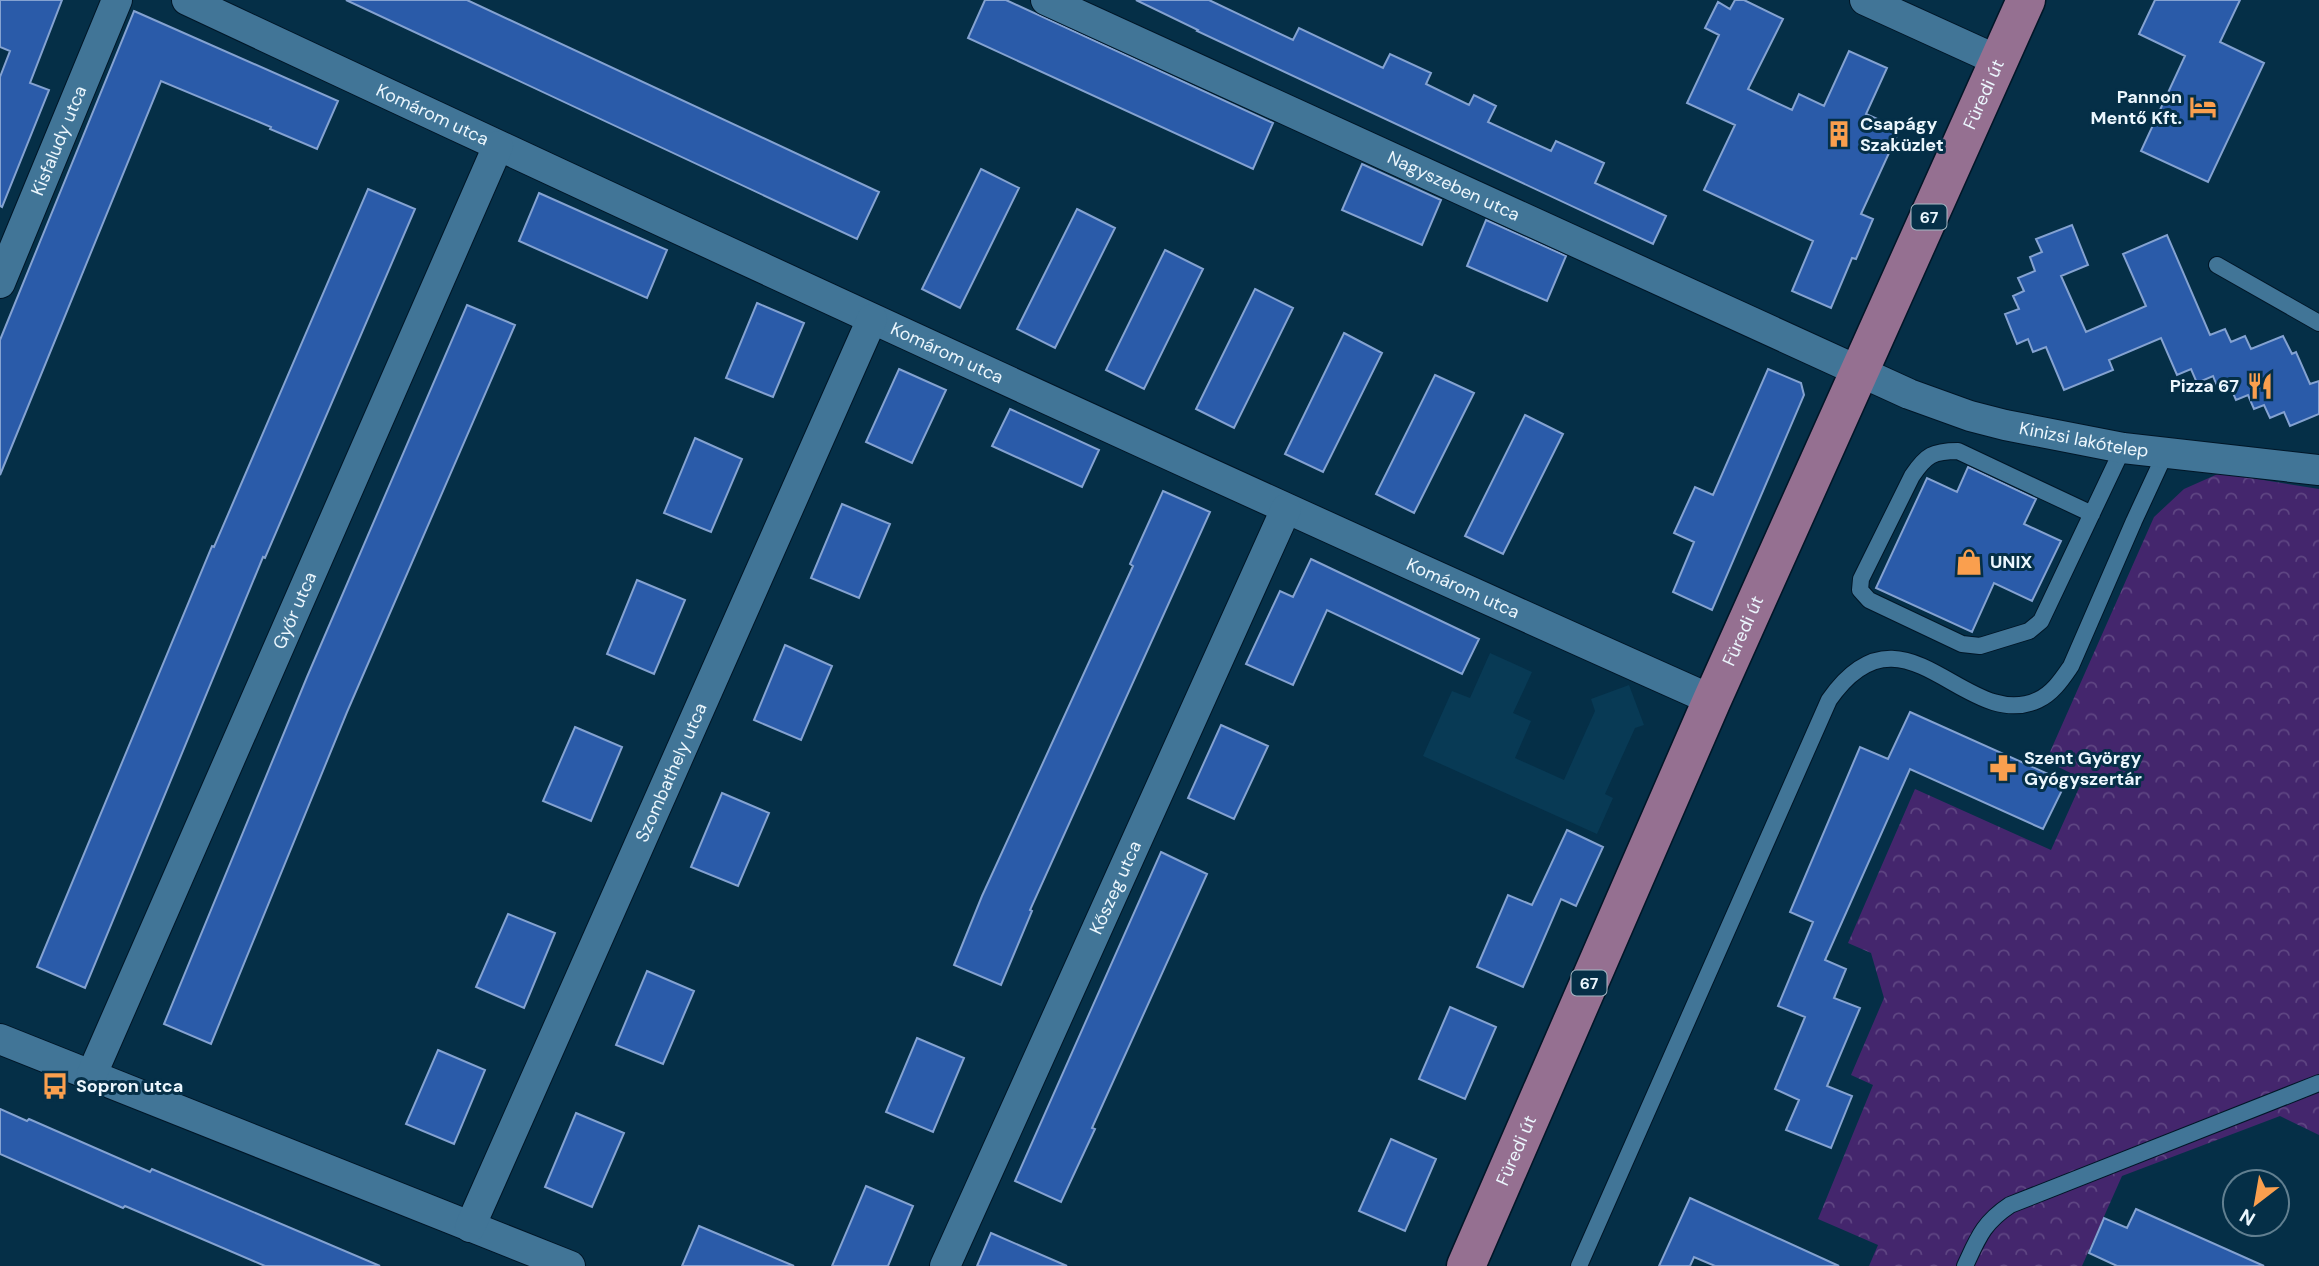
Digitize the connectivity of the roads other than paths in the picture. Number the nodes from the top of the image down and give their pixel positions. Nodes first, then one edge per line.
1 (117, 0) edge
2 (187, 0) edge
3 (1046, 0) edge
4 (1865, 0) edge
5 (2026, 0) edge
6 (1999, 61) junction
7 (498, 146) junction
8 (2217, 265) dead end
9 (0, 283) edge
10 (872, 319) junction
11 (2319, 323) edge
12 (1860, 372) junction
13 (2123, 448) junction
14 (2165, 454) junction
15 (2319, 470) edge
16 (1286, 509) junction
17 (2092, 514) junction
18 (1307, 534) dead end
19 (1334, 538) junction
20 (1712, 701) junction
21 (0, 1039) edge
22 (92, 1074) junction
23 (2319, 1083) edge
24 (470, 1227) junction
25 (570, 1266) edge
26 (945, 1266) edge
27 (1466, 1266) edge
28 (1579, 1266) edge
29 (1965, 1266) edge

1 - 9 street, Kisfaludy utca
2 - 7 street, Komárom utca
3 - 12 street, Nagyszeben utca
4 - 6 street
5 - 6 main road, Füredi út / 67
6 - 12 main road, Füredi út / 67
7 - 10 street, Komárom utca
7 - 22 street, Győr utca
8 - 11 lane
10 - 16 street, Komárom utca
10 - 24 street, Szombathely utca
12 - 13 street, Kinizsi lakótelep
12 - 20 main road, Füredi út / 67
13 - 14 street, Kinizsi lakótelep
13 - 17 lane
14 - 15 street, Kinizsi lakótelep
14 - 28 lane
16 - 19 street, Komárom utca
16 - 26 street, Kőszeg utca
17 - 17 lane
18 - 19 lane
19 - 20 street, Komárom utca
20 - 27 main road, Füredi út / 67
21 - 22 street
22 - 24 street
23 - 29 lane
24 - 25 street

